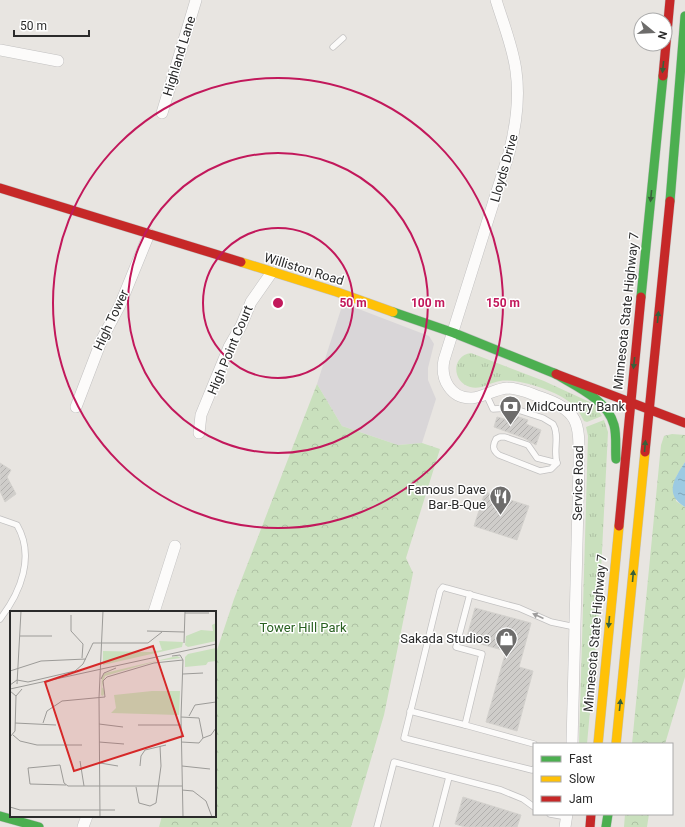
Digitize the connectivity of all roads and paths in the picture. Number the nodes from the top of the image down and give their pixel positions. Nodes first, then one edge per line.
1 (196, 0) edge
2 (496, 0) edge
3 (670, 0) edge
4 (685, 16) edge
5 (343, 38) dead end
6 (334, 47) dead end
7 (0, 50) edge
8 (58, 62) dead end
9 (162, 112) dead end
10 (0, 190) edge
11 (149, 234) junction
12 (272, 272) junction
13 (454, 333) junction
14 (554, 373) junction
15 (486, 394) junction
16 (630, 402) junction
17 (76, 407) dead end
18 (648, 409) junction
19 (685, 423) edge
20 (199, 433) dead end
21 (557, 463) junction
22 (0, 519) edge
23 (619, 522) junction
24 (175, 546) dead end
25 (470, 594) junction
26 (154, 611) edge
27 (0, 619) edge
28 (575, 627) junction
29 (410, 711) junction
30 (465, 725) junction
31 (572, 743) edge
32 (598, 743) edge
33 (616, 743) edge
34 (533, 744) edge
35 (533, 770) edge
36 (449, 777) junction
37 (533, 806) edge
38 (553, 815) edge
39 (591, 815) edge
40 (608, 815) edge
41 (0, 816) edge
42 (86, 817) edge
43 (566, 819) edge
44 (39, 827) edge
45 (83, 827) edge
46 (377, 827) edge
47 (436, 827) edge
48 (590, 827) edge
49 (606, 827) edge

1 - 9 street, Highland Lane
2 - 13 street, Lloyds Drive
3 -> 16 main road, Minnesota State Highway 7
18 -> 4 main road
5 - 6 lane
7 - 8 street
10 - 11 main road, Williston Road
11 - 12 main road, Williston Road
11 - 17 street, High Tower
12 - 13 main road, Williston Road
12 - 20 street, High Point Court
13 - 14 main road, Williston Road
13 - 15 street, Service Road
14 - 16 main road, Williston Road
14 - 23 main road
15 - 21 lane
15 - 28 street, Service Road
16 - 18 main road, Williston Road
16 - 23 main road, Minnesota State Highway 7
18 - 19 main road, Williston Road
33 -> 18 main road
21 - 21 lane
22 - 27 lane
23 -> 32 main road, Minnesota State Highway 7
24 - 26 street
28 -> 25 lane
25 - 29 lane
25 - 30 lane
28 - 31 street, Service Road
29 - 30 lane
29 - 35 lane
30 - 34 lane
36 - 37 lane
36 - 46 lane
36 - 47 lane
38 - 43 lane
39 - 48 main road
40 - 49 main road
41 - 44 main road
42 - 45 street

